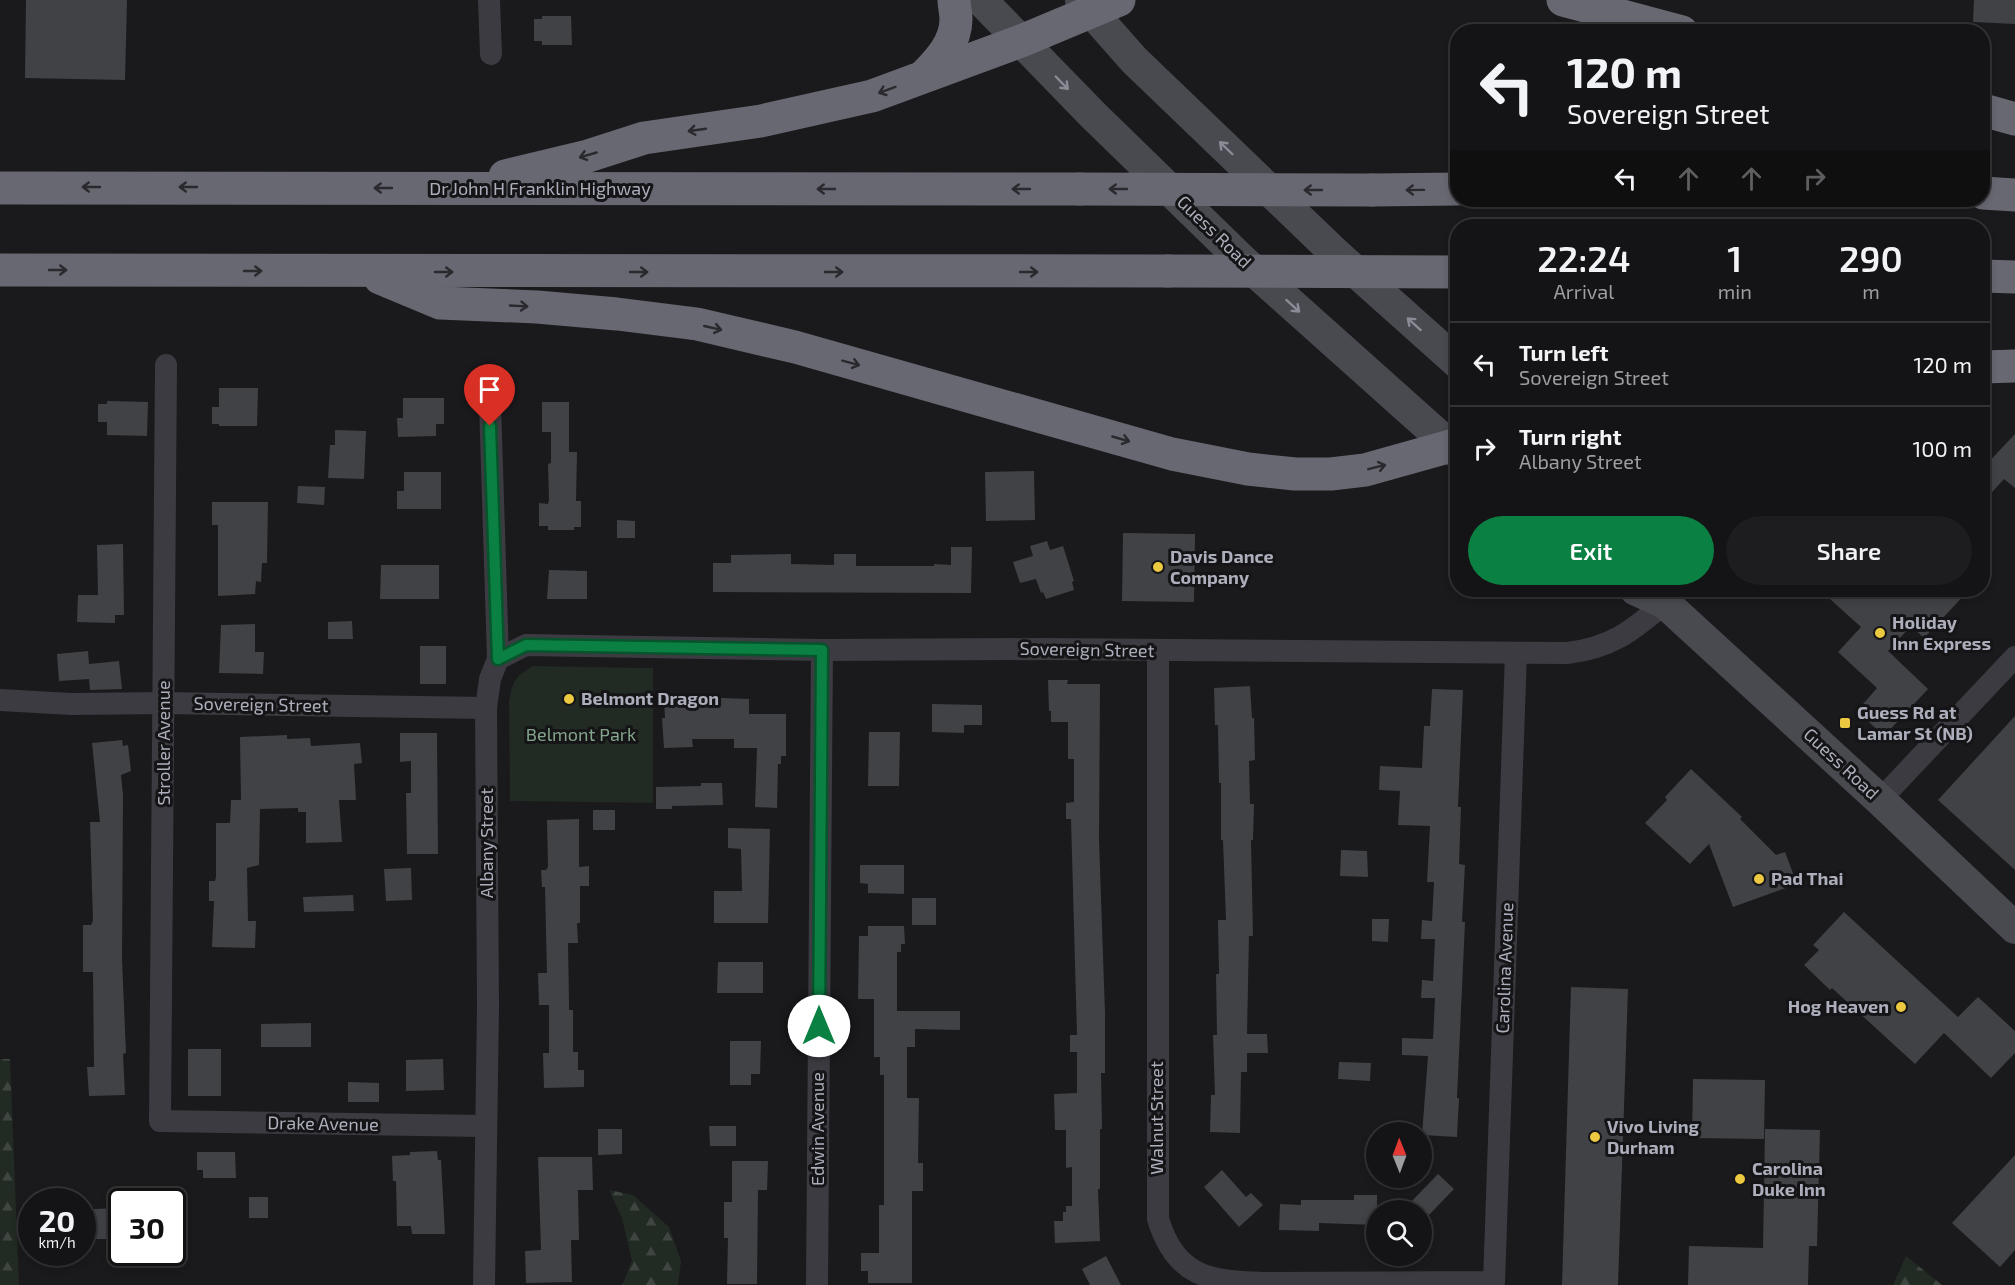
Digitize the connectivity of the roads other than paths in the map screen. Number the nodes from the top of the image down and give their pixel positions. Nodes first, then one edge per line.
1 (489, 0) edge
2 (954, 0) edge
3 (981, 0) edge
4 (1563, 0) edge
5 (1097, 4) edge
6 (1652, 24) edge
7 (1021, 41) junction
8 (491, 54) dead end
9 (922, 78) junction
10 (1990, 112) edge
11 (2015, 118) edge
12 (0, 188) edge
13 (441, 189) junction
14 (1450, 189) edge
15 (1990, 193) edge
16 (2015, 195) edge
17 (0, 270) edge
18 (364, 272) junction
19 (1450, 272) edge
20 (1990, 276) edge
21 (2015, 277) edge
22 (1450, 356) edge
23 (166, 365) dead end
24 (2015, 366) edge
25 (1990, 367) edge
26 (490, 403) dead end
27 (1450, 444) edge
28 (1450, 449) edge
29 (1661, 597) edge
30 (1663, 597) edge
31 (822, 650) junction
32 (1158, 650) junction
33 (1516, 653) junction
34 (2015, 657) edge
35 (498, 659) junction
36 (0, 700) edge
37 (165, 703) junction
38 (486, 708) junction
39 (1880, 800) junction
40 (2015, 928) edge
41 (160, 1121) joint
42 (485, 1126) junction
43 (1494, 1282) joint
44 (484, 1285) edge
45 (817, 1285) edge

1 - 8 street
2 - 9 highway
3 - 7 main road, Guess Road
4 - 6 highway
5 - 7 highway
22 -> 5 main road
7 - 9 highway
7 -> 27 main road, Guess Road
9 -> 13 highway
10 - 11 highway
13 -> 12 highway, Dr John H Franklin Highway
14 -> 13 highway, Dr John H Franklin Highway, bridge
15 - 16 highway
17 -> 18 highway
18 -> 19 highway, bridge
18 -> 28 highway
20 - 21 highway
23 - 37 street, Stroller Avenue
24 - 25 highway
26 - 35 street, Albany Street
29 - 33 street, Sovereign Street
30 - 39 main road, Guess Road
31 - 32 street, Sovereign Street
31 - 35 street, Sovereign Street
31 - 45 street, Edwin Avenue
32 - 33 street, Sovereign Street
32 - 43 street, Walnut Street
33 - 43 street, Carolina Avenue
34 - 39 street
35 - 38 street, Albany Street
36 - 37 street, Sovereign Street
37 - 38 street, Sovereign Street
37 - 41 street, Stroller Avenue
38 - 42 street, Albany Street
39 - 40 main road, Guess Road
41 - 42 street, Drake Avenue
42 - 44 street, Albany Street

